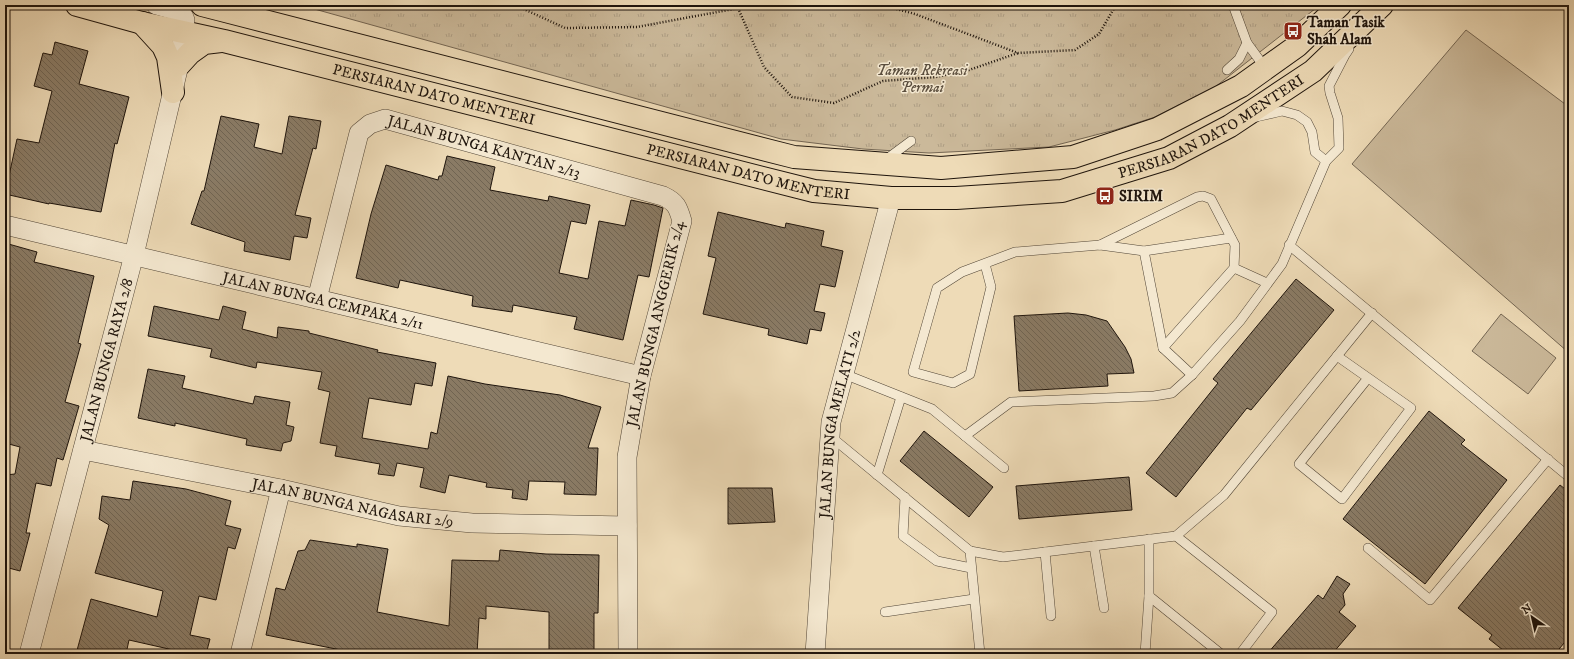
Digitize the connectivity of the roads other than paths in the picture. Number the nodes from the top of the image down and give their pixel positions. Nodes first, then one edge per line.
1 (77, 5) edge
2 (156, 5) edge
3 (202, 5) edge
4 (1233, 5) edge
5 (1340, 5) edge
6 (1383, 5) edge
7 (142, 22) junction
8 (184, 32) junction
9 (224, 41) junction
10 (1247, 43) junction
11 (179, 65) junction
12 (1266, 69) junction
13 (1227, 70) dead end
14 (173, 92) junction
15 (1230, 126) junction
16 (911, 141) dead end
17 (1326, 161) junction
18 (881, 163) junction
19 (891, 198) junction
20 (679, 209) joint
21 (5, 226) edge
22 (1231, 238) junction
23 (1100, 245) junction
24 (1289, 245) junction
25 (1144, 251) junction
26 (134, 255) junction
27 (985, 264) junction
28 (1234, 268) junction
29 (1267, 283) junction
30 (317, 299) junction
31 (1372, 313) junction
32 (1163, 348) junction
33 (1337, 356) junction
34 (844, 374) junction
35 (1192, 375) junction
36 (641, 376) junction
37 (1368, 378) junction
38 (901, 397) junction
39 (830, 436) junction
40 (965, 436) junction
41 (83, 450) junction
42 (1548, 459) junction
43 (1004, 468) dead end
44 (877, 475) junction
45 (1569, 477) edge
46 (281, 489) junction
47 (905, 497) junction
48 (626, 526) junction
49 (1176, 536) junction
50 (1149, 539) junction
51 (1094, 546) junction
52 (1368, 548) dead end
53 (970, 551) junction
54 (1044, 552) junction
55 (971, 568) junction
56 (1149, 596) junction
57 (974, 599) junction
58 (1104, 608) dead end
59 (885, 612) dead end
60 (1051, 616) dead end
61 (29, 654) edge
62 (240, 654) edge
63 (628, 654) edge
64 (816, 654) edge
65 (980, 654) edge
66 (1145, 654) edge
67 (1221, 654) edge
68 (1240, 654) edge

1 - 7 main road, PERSIARAN DATO MENTERI
2 - 8 street, JALAN BUNGA RAYA 2/8
3 - 18 main road, PERSIARAN DATO MENTERI
4 - 10 lane
5 - 12 main road, PERSIARAN DATO MENTERI
6 - 15 main road, PERSIARAN DATO MENTERI
6 - 17 lane
7 - 8 main road, PERSIARAN DATO MENTERI
7 - 14 main road
8 - 9 main road, PERSIARAN DATO MENTERI
8 - 11 street, JALAN BUNGA RAYA 2/8
9 - 11 main road
9 - 19 main road, PERSIARAN DATO MENTERI
10 - 12 lane
10 - 13 lane
11 - 14 street, JALAN BUNGA RAYA 2/8
12 - 18 main road, PERSIARAN DATO MENTERI
14 - 26 street, JALAN BUNGA RAYA 2/8
15 - 17 lane
15 - 19 main road, PERSIARAN DATO MENTERI
16 - 18 lane
17 - 24 lane
19 - 34 street, JALAN BUNGA MELATI 2/2
20 - 30 street, JALAN BUNGA KANTAN 2/13
20 - 36 street, JALAN BUNGA ANGGERIK 2/4
21 - 26 street, JALAN BUNGA CEMPAKA 2/11
22 - 23 lane
22 - 25 lane
22 - 28 lane
23 - 25 lane
23 - 27 lane
24 - 29 lane
24 - 31 lane
25 - 32 lane
26 - 30 street, JALAN BUNGA CEMPAKA 2/11
26 - 41 street, JALAN BUNGA RAYA 2/8
27 - 27 lane
28 - 29 lane
28 - 32 lane
29 - 35 lane
30 - 36 street, JALAN BUNGA CEMPAKA 2/11
31 - 33 lane
31 - 42 lane
32 - 35 lane
33 - 37 lane
33 - 49 lane
34 - 38 lane
34 - 39 street, JALAN BUNGA MELATI 2/2
35 - 40 lane
36 - 48 street, JALAN BUNGA ANGGERIK 2/4
37 - 37 lane
38 - 40 lane
38 - 44 lane
39 - 44 lane
39 - 64 street, JALAN BUNGA MELATI 2/2
40 - 43 lane
41 - 46 street, JALAN BUNGA NAGASARI 2/9
41 - 61 street, JALAN BUNGA RAYA 2/8
42 - 45 lane
42 - 52 lane
44 - 47 lane
46 - 48 street, JALAN BUNGA NAGASARI 2/9
46 - 62 street
47 - 53 lane
47 - 55 lane
48 - 63 street, JALAN BUNGA ANGGERIK 2/4
49 - 50 lane
49 - 68 lane
50 - 51 lane
50 - 56 lane
51 - 54 lane
51 - 58 lane
53 - 54 lane
53 - 55 lane
54 - 60 lane
55 - 57 lane
56 - 66 lane
56 - 67 lane
57 - 59 lane
57 - 65 lane

